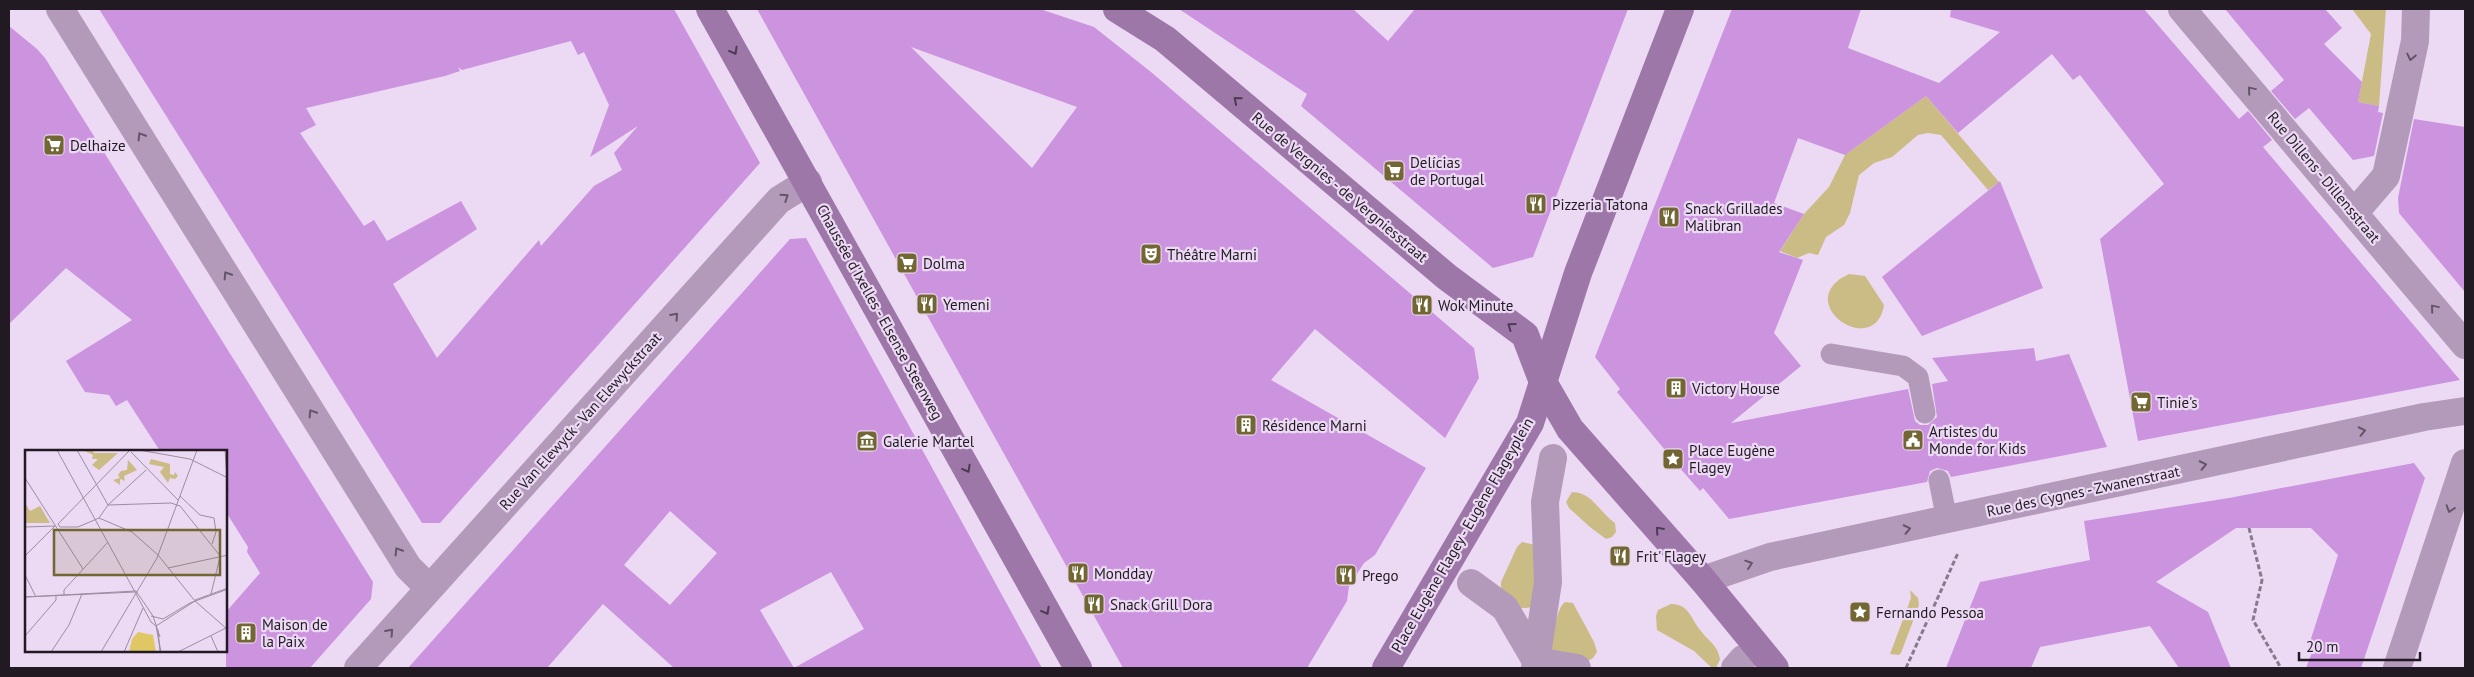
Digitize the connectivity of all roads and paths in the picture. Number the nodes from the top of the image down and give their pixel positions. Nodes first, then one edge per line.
1 (60, 9) edge
2 (710, 9) edge
3 (1117, 9) edge
4 (1680, 9) edge
5 (2182, 9) edge
6 (2416, 9) edge
7 (808, 182) junction
8 (2355, 212) junction
9 (2465, 345) edge
10 (1831, 354) dead end
11 (1543, 382) junction
12 (2465, 410) edge
13 (1925, 413) dead end
14 (1552, 458) dead end
15 (2465, 463) edge
16 (1939, 480) dead end
17 (1947, 520) junction
18 (2249, 528) dead end
19 (1958, 553) dead end
20 (1703, 580) junction
21 (1471, 583) dead end
22 (429, 588) junction
23 (1535, 665) edge
24 (358, 668) edge
25 (1078, 668) edge
26 (1386, 668) edge
27 (1577, 668) edge
28 (1775, 668) edge
29 (1906, 668) edge
30 (2281, 668) edge
31 (2397, 668) edge

22 -> 1 street
2 -> 7 street, Chaussée d'Ixelles - Elsense Steenweg
11 -> 3 street, Rue de Vergnies - de Vergniesstraat
4 - 11 street, Place Eugène Flagey - Eugène Flageyplein
8 -> 5 street, Rue Dillens - Dillensstraat
6 -> 8 street
22 -> 7 street, Rue Van Elewyck - Van Elewyckstraat
7 -> 25 street, Chaussée d'Ixelles - Elsense Steenweg
9 -> 8 street, Rue Dillens - Dillensstraat
10 - 13 lane
20 -> 11 street
11 - 26 street, Place Eugène Flagey - Eugène Flageyplein
17 -> 12 street, Rue des Cygnes - Zwanenstraat
14 - 23 street
15 -> 31 street
16 - 17 lane
20 -> 17 street, Rue des Cygnes - Zwanenstraat
18 - 30 path
19 - 29 path
20 - 28 street
21 - 23 street
24 -> 22 street, Rue Van Elewyck - Van Elewyckstraat
23 - 27 street

